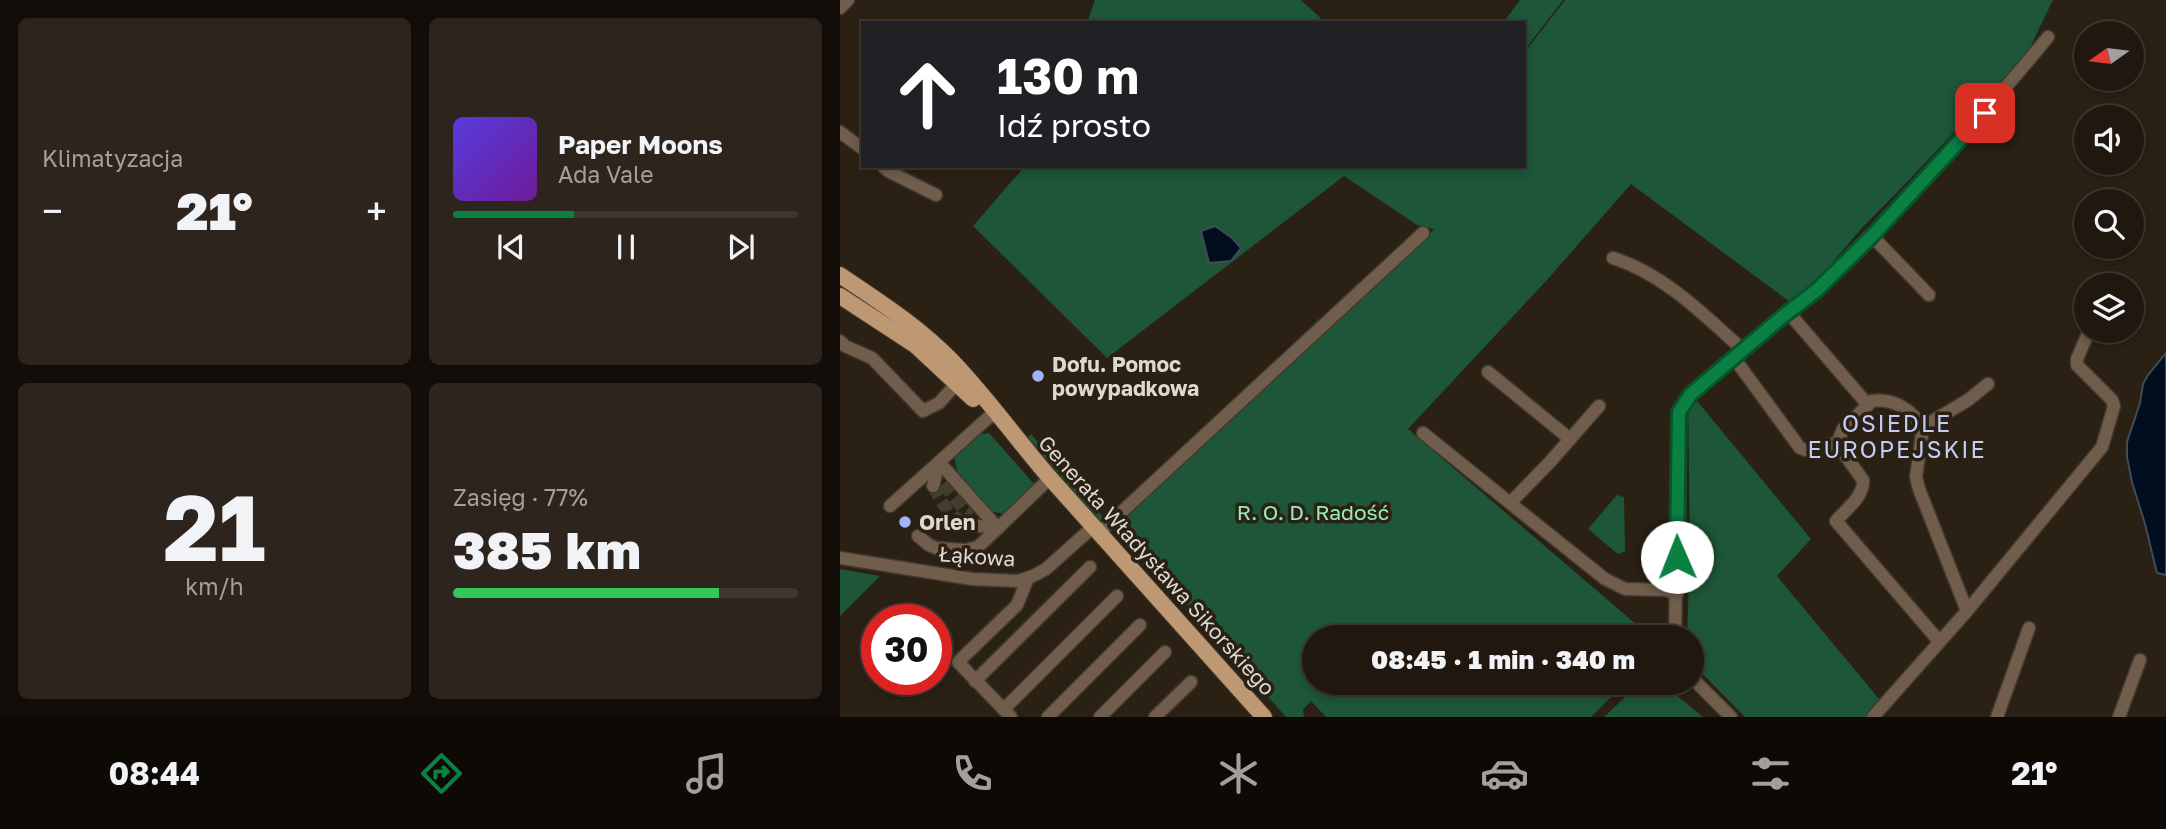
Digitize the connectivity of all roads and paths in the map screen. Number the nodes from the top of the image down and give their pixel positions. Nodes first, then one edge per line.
1 (848, 0) edge
2 (840, 8) edge
3 (2048, 37) dead end
4 (840, 132) edge
5 (861, 148) edge
6 (885, 168) edge
7 (936, 195) dead end
8 (1423, 233) dead end
9 (1872, 236) junction
10 (1613, 258) dead end
11 (840, 275) edge
12 (1929, 295) dead end
13 (840, 296) edge
14 (1789, 313) junction
15 (840, 341) edge
16 (2084, 343) edge
17 (1738, 354) junction
18 (1488, 372) dead end
19 (962, 381) junction
20 (1988, 384) dead end
21 (1868, 405) junction
22 (1600, 406) dead end
23 (995, 416) junction
24 (1923, 427) junction
25 (1423, 433) dead end
26 (1570, 439) junction
27 (1837, 444) junction
28 (939, 462) junction
29 (1050, 478) junction
30 (938, 485) tunnel mouth
31 (1510, 503) junction
32 (890, 506) dead end
33 (971, 520) tunnel mouth
34 (998, 528) junction
35 (1097, 529) junction
36 (918, 536) dead end
37 (840, 558) edge
38 (1090, 567) dead end
39 (1028, 578) junction
40 (1677, 594) junction
41 (1116, 596) dead end
42 (1966, 611) junction
43 (1140, 625) dead end
44 (1676, 625) edge
45 (2029, 628) dead end
46 (1938, 640) junction
47 (1165, 652) dead end
48 (2140, 660) dead end
49 (975, 681) junction
50 (1191, 682) dead end
51 (1704, 690) edge
52 (1007, 713) edge
53 (1048, 717) edge
54 (1100, 717) edge
55 (1155, 717) edge
56 (1264, 717) edge
57 (1731, 717) edge
58 (1873, 717) edge
59 (1997, 717) edge
60 (2119, 717) edge

1 - 2 street
3 - 9 street
4 - 5 street
6 - 7 street
8 - 35 street, Łąkowa
9 - 12 street
9 - 14 street
10 - 17 street
11 - 19 main road, Generała Władysława Sikorskiego
13 - 19 main road, Generała Władysława Sikorskiego
14 - 17 street
14 - 21 street
15 - 19 street
16 - 42 street
17 - 27 street
17 - 40 street
18 - 26 street
19 - 23 main road, Generała Władysława Sikorskiego
20 - 24 street
21 - 24 street
21 - 27 street
22 - 26 street
23 - 28 street
23 - 29 main road, Generała Władysława Sikorskiego
24 - 42 street
25 - 31 street
26 - 31 street
27 - 46 street
28 - 30 street
28 - 32 street
28 - 34 street
29 - 34 street
29 - 35 main road, Generała Władysława Sikorskiego
31 - 40 street
33 - 34 street
34 - 36 street
35 - 39 street, Łąkowa
35 - 56 main road, Generała Władysława Sikorskiego
37 - 39 street, Łąkowa
38 - 49 street
39 - 49 street
40 - 44 street
41 - 52 street
42 - 46 street
43 - 53 street
45 - 59 street
46 - 58 street
47 - 54 street
48 - 60 street
49 - 52 street
50 - 55 street
51 - 57 street

